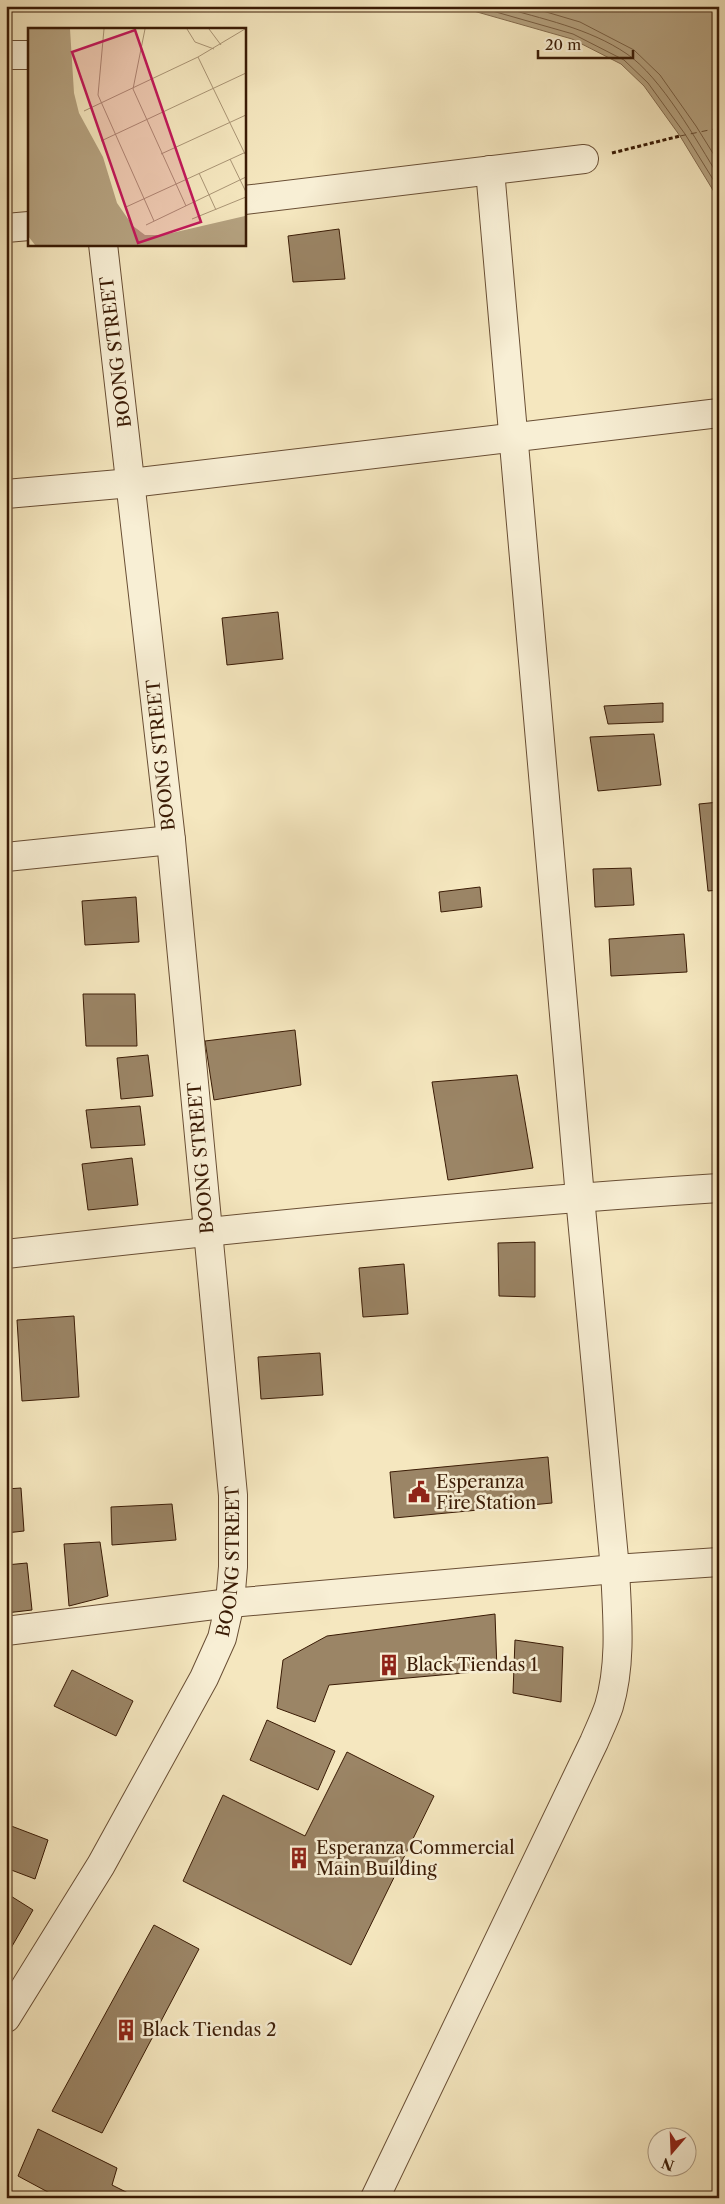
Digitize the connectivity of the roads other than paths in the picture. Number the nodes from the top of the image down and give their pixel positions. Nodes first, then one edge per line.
1 (6, 55) edge
2 (28, 56) edge
3 (584, 159) road end
4 (490, 170) junction
5 (245, 200) edge
6 (28, 226) edge
7 (6, 228) edge
8 (103, 245) edge
9 (719, 413) edge
10 (514, 437) junction
11 (131, 483) junction
12 (6, 494) edge
13 (171, 840) junction
14 (6, 856) edge
15 (719, 1188) edge
16 (580, 1197) junction
17 (208, 1231) junction
18 (6, 1254) edge
19 (719, 1562) edge
20 (615, 1569) junction
21 (230, 1603) junction
22 (6, 1631) edge
23 (6, 2018) edge
24 (375, 2198) edge

1 - 2 street
3 - 4 street
4 - 5 street
4 - 10 street
6 - 7 street
8 - 11 street, BOONG STREET
9 - 10 street
10 - 11 street
10 - 16 street
11 - 12 street
11 - 13 street, BOONG STREET
13 - 14 street
13 - 17 street, BOONG STREET
15 - 16 street
16 - 17 street
16 - 20 street
17 - 18 street
17 - 21 street, BOONG STREET
19 - 20 street
20 - 21 street
20 - 24 street
21 - 22 street
21 - 23 street, BOONG STREET

